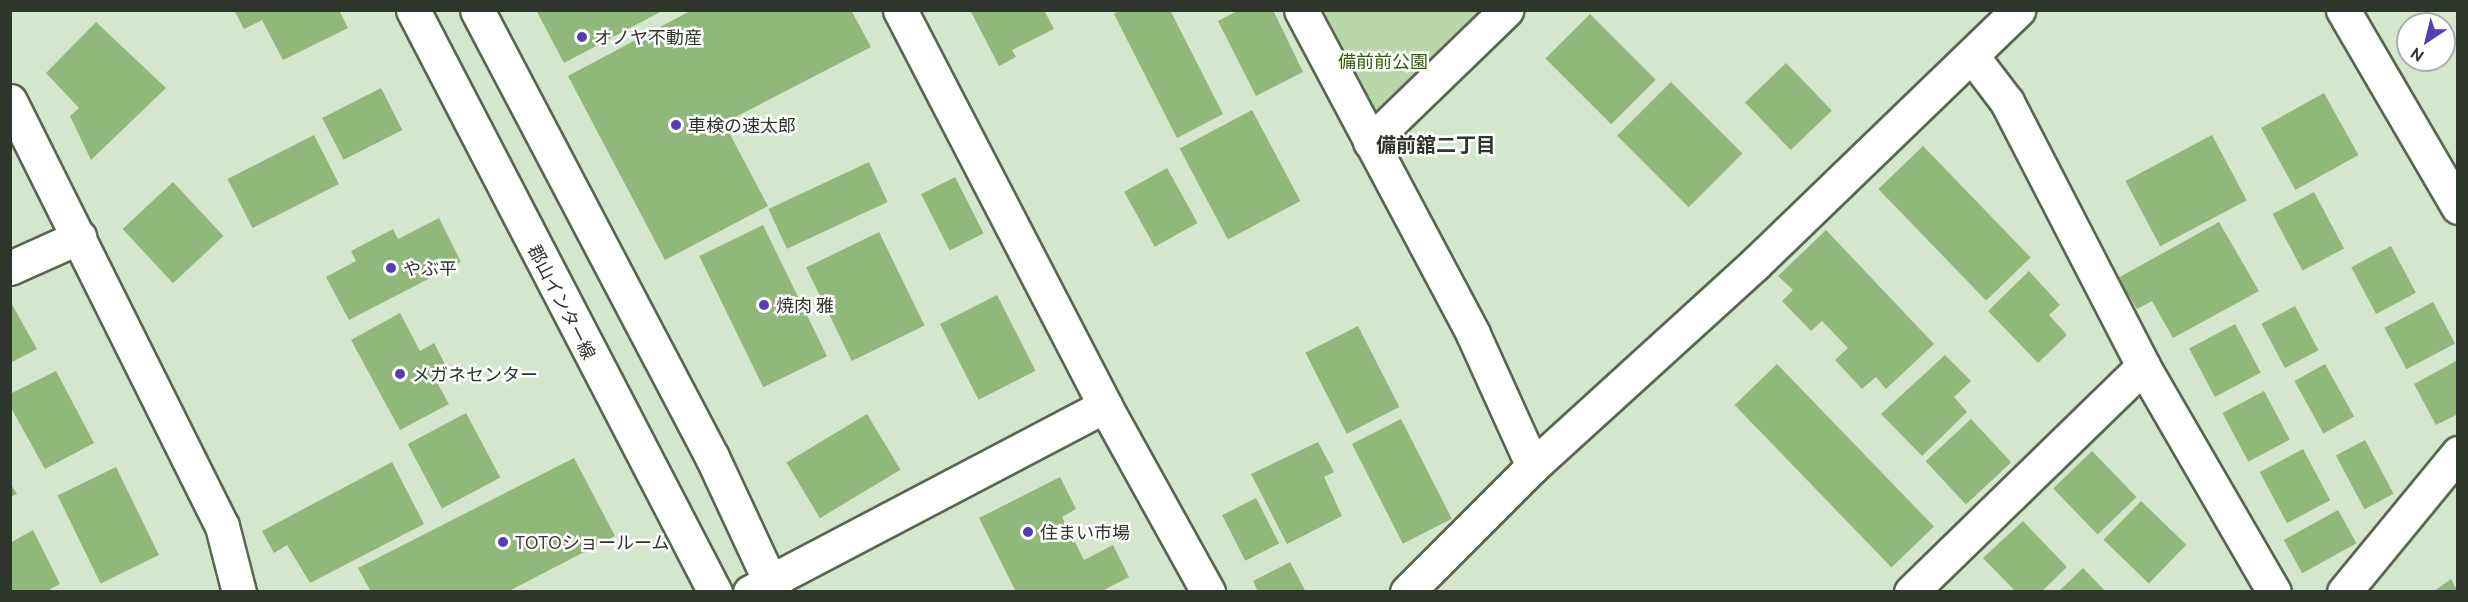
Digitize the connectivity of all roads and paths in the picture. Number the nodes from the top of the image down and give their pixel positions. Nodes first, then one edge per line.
1 (413, 10) edge
2 (477, 10) edge
3 (900, 10) edge
4 (1301, 10) edge
5 (1506, 10) edge
6 (2018, 10) edge
7 (2343, 10) edge
8 (1972, 56) junction
9 (10, 101) edge
10 (1370, 142) junction
11 (2457, 207) edge
12 (79, 237) junction
13 (10, 268) edge
14 (2143, 366) junction
15 (1105, 406) junction
16 (2457, 453) edge
17 (1533, 466) junction
18 (765, 588) edge
19 (239, 591) edge
20 (715, 591) edge
21 (1208, 591) edge
22 (1407, 591) edge
23 (1911, 591) edge
24 (2274, 591) edge
25 (2344, 591) edge

1 - 20 street, 郡山インター線
2 - 18 street
3 - 15 street
4 - 10 street
5 - 10 street
6 - 8 street
7 - 11 street
8 - 14 street
8 - 17 street
9 - 12 street
10 - 17 street
12 - 13 street
12 - 19 street
14 - 23 street
14 - 24 street
15 - 18 street
15 - 21 street
16 - 25 street
17 - 22 street

